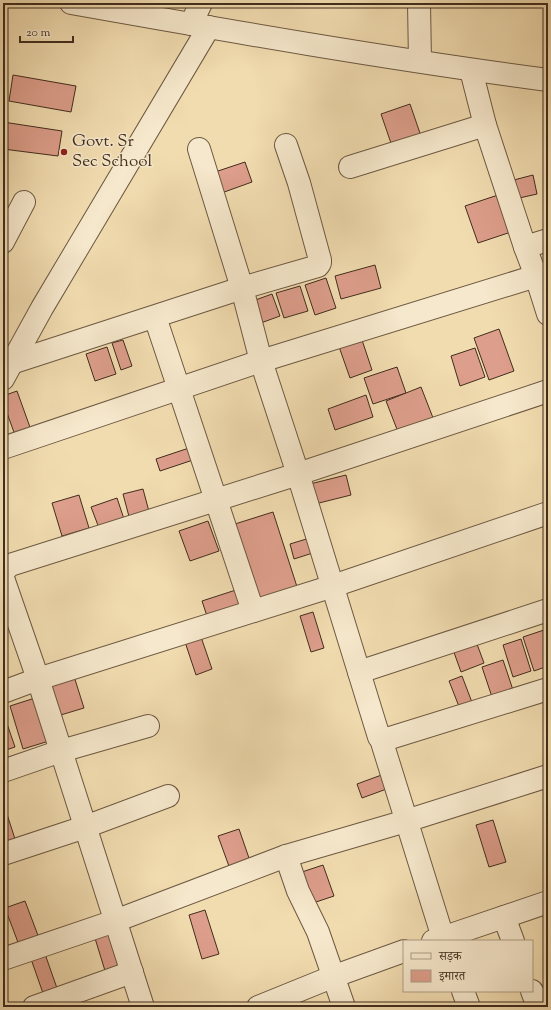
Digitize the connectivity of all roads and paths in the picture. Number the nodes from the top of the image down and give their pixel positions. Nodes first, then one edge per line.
1 (71, 3) edge
2 (201, 3) edge
3 (419, 3) edge
4 (200, 26) junction
5 (420, 61) junction
6 (471, 70) junction
7 (548, 80) edge
8 (485, 125) junction
9 (286, 145) dead end
10 (199, 149) dead end
11 (350, 167) dead end
12 (24, 202) dead end
13 (548, 240) edge
14 (3, 242) edge
15 (524, 247) junction
16 (536, 276) junction
17 (242, 288) junction
18 (548, 314) edge
19 (154, 317) junction
20 (261, 361) junction
21 (7, 371) edge
22 (179, 389) junction
23 (548, 391) edge
24 (3, 448) edge
25 (298, 474) junction
26 (215, 500) junction
27 (548, 514) edge
28 (3, 572) edge
29 (3, 578) edge
30 (333, 586) junction
31 (548, 610) edge
32 (253, 611) junction
33 (359, 672) junction
34 (38, 680) junction
35 (548, 689) edge
36 (3, 692) edge
37 (148, 726) dead end
38 (381, 739) junction
39 (61, 751) junction
40 (3, 771) edge
41 (548, 776) edge
42 (168, 796) dead end
43 (406, 821) junction
44 (86, 827) junction
45 (3, 854) edge
46 (286, 856) junction
47 (548, 902) edge
48 (504, 917) junction
49 (115, 921) junction
50 (440, 940) edge
51 (513, 940) edge
52 (403, 951) edge
53 (3, 959) edge
54 (132, 972) junction
55 (332, 977) junction
56 (463, 992) edge
57 (532, 992) edge
58 (34, 1007) edge
59 (143, 1007) edge
60 (258, 1007) edge
61 (344, 1007) edge
62 (468, 1007) edge
63 (538, 1007) edge

1 - 4 street
2 - 4 street
3 - 5 street
4 - 5 street
4 - 21 street
5 - 6 street
6 - 7 street
6 - 8 street
8 - 11 street
8 - 15 street
9 - 17 street
10 - 17 street
12 - 14 street
13 - 15 street
15 - 16 street
16 - 18 street
16 - 20 street
17 - 19 street
17 - 20 street
19 - 21 street
19 - 22 street
20 - 22 street
20 - 25 street
22 - 24 street
22 - 26 street
23 - 25 street
25 - 26 street
25 - 30 street
26 - 28 street
26 - 32 street
27 - 30 street
29 - 34 street
30 - 32 street
30 - 33 street
31 - 33 street
32 - 34 street
33 - 38 street
34 - 36 street
34 - 39 street
35 - 38 street
37 - 39 street
38 - 43 street
39 - 40 street
39 - 44 street
41 - 43 street
42 - 44 street
43 - 46 street
43 - 50 street
44 - 45 street
44 - 49 street
46 - 49 street
46 - 55 street
47 - 48 street
48 - 50 street
48 - 51 street
49 - 53 street
49 - 54 street
52 - 55 street
54 - 58 street
54 - 59 street
55 - 60 street
55 - 61 street
56 - 62 street
57 - 63 street

